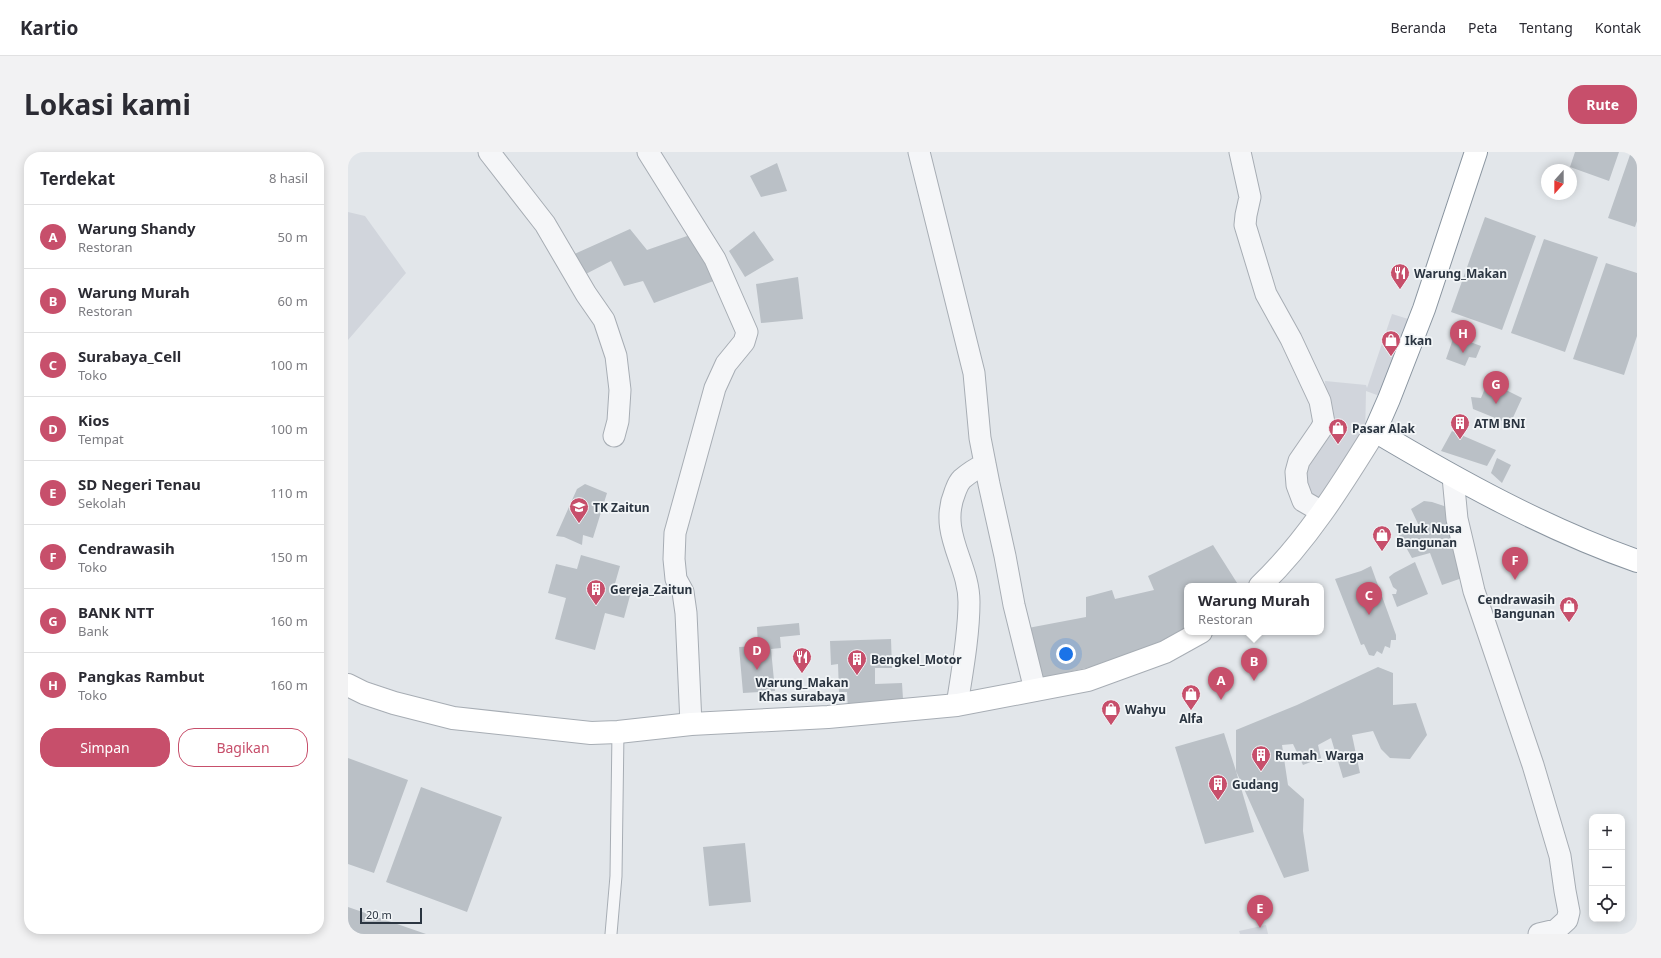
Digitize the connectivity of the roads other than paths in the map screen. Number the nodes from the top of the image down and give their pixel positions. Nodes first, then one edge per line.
1 (489, 152) edge
2 (648, 152) edge
3 (919, 152) edge
4 (1240, 152) edge
5 (1476, 152) edge
6 (1375, 431) junction
7 (614, 436) dead end
8 (985, 464) junction
9 (1453, 477) junction
10 (1322, 512) junction
11 (1637, 561) edge
12 (1263, 583) edge
13 (1196, 635) edge
14 (348, 684) edge
15 (1035, 690) junction
16 (957, 705) junction
17 (690, 724) junction
18 (618, 732) junction
19 (611, 934) edge
20 (1539, 934) edge

1 - 7 street
2 - 17 street
3 - 8 street
4 - 10 street
5 - 6 main road
6 - 9 main road
6 - 10 main road
8 - 15 street
8 - 16 street
9 - 11 main road
9 - 20 street
10 - 12 main road
13 - 15 main road
14 - 18 main road
15 - 16 main road
16 - 17 main road
17 - 18 main road
18 - 19 lane

